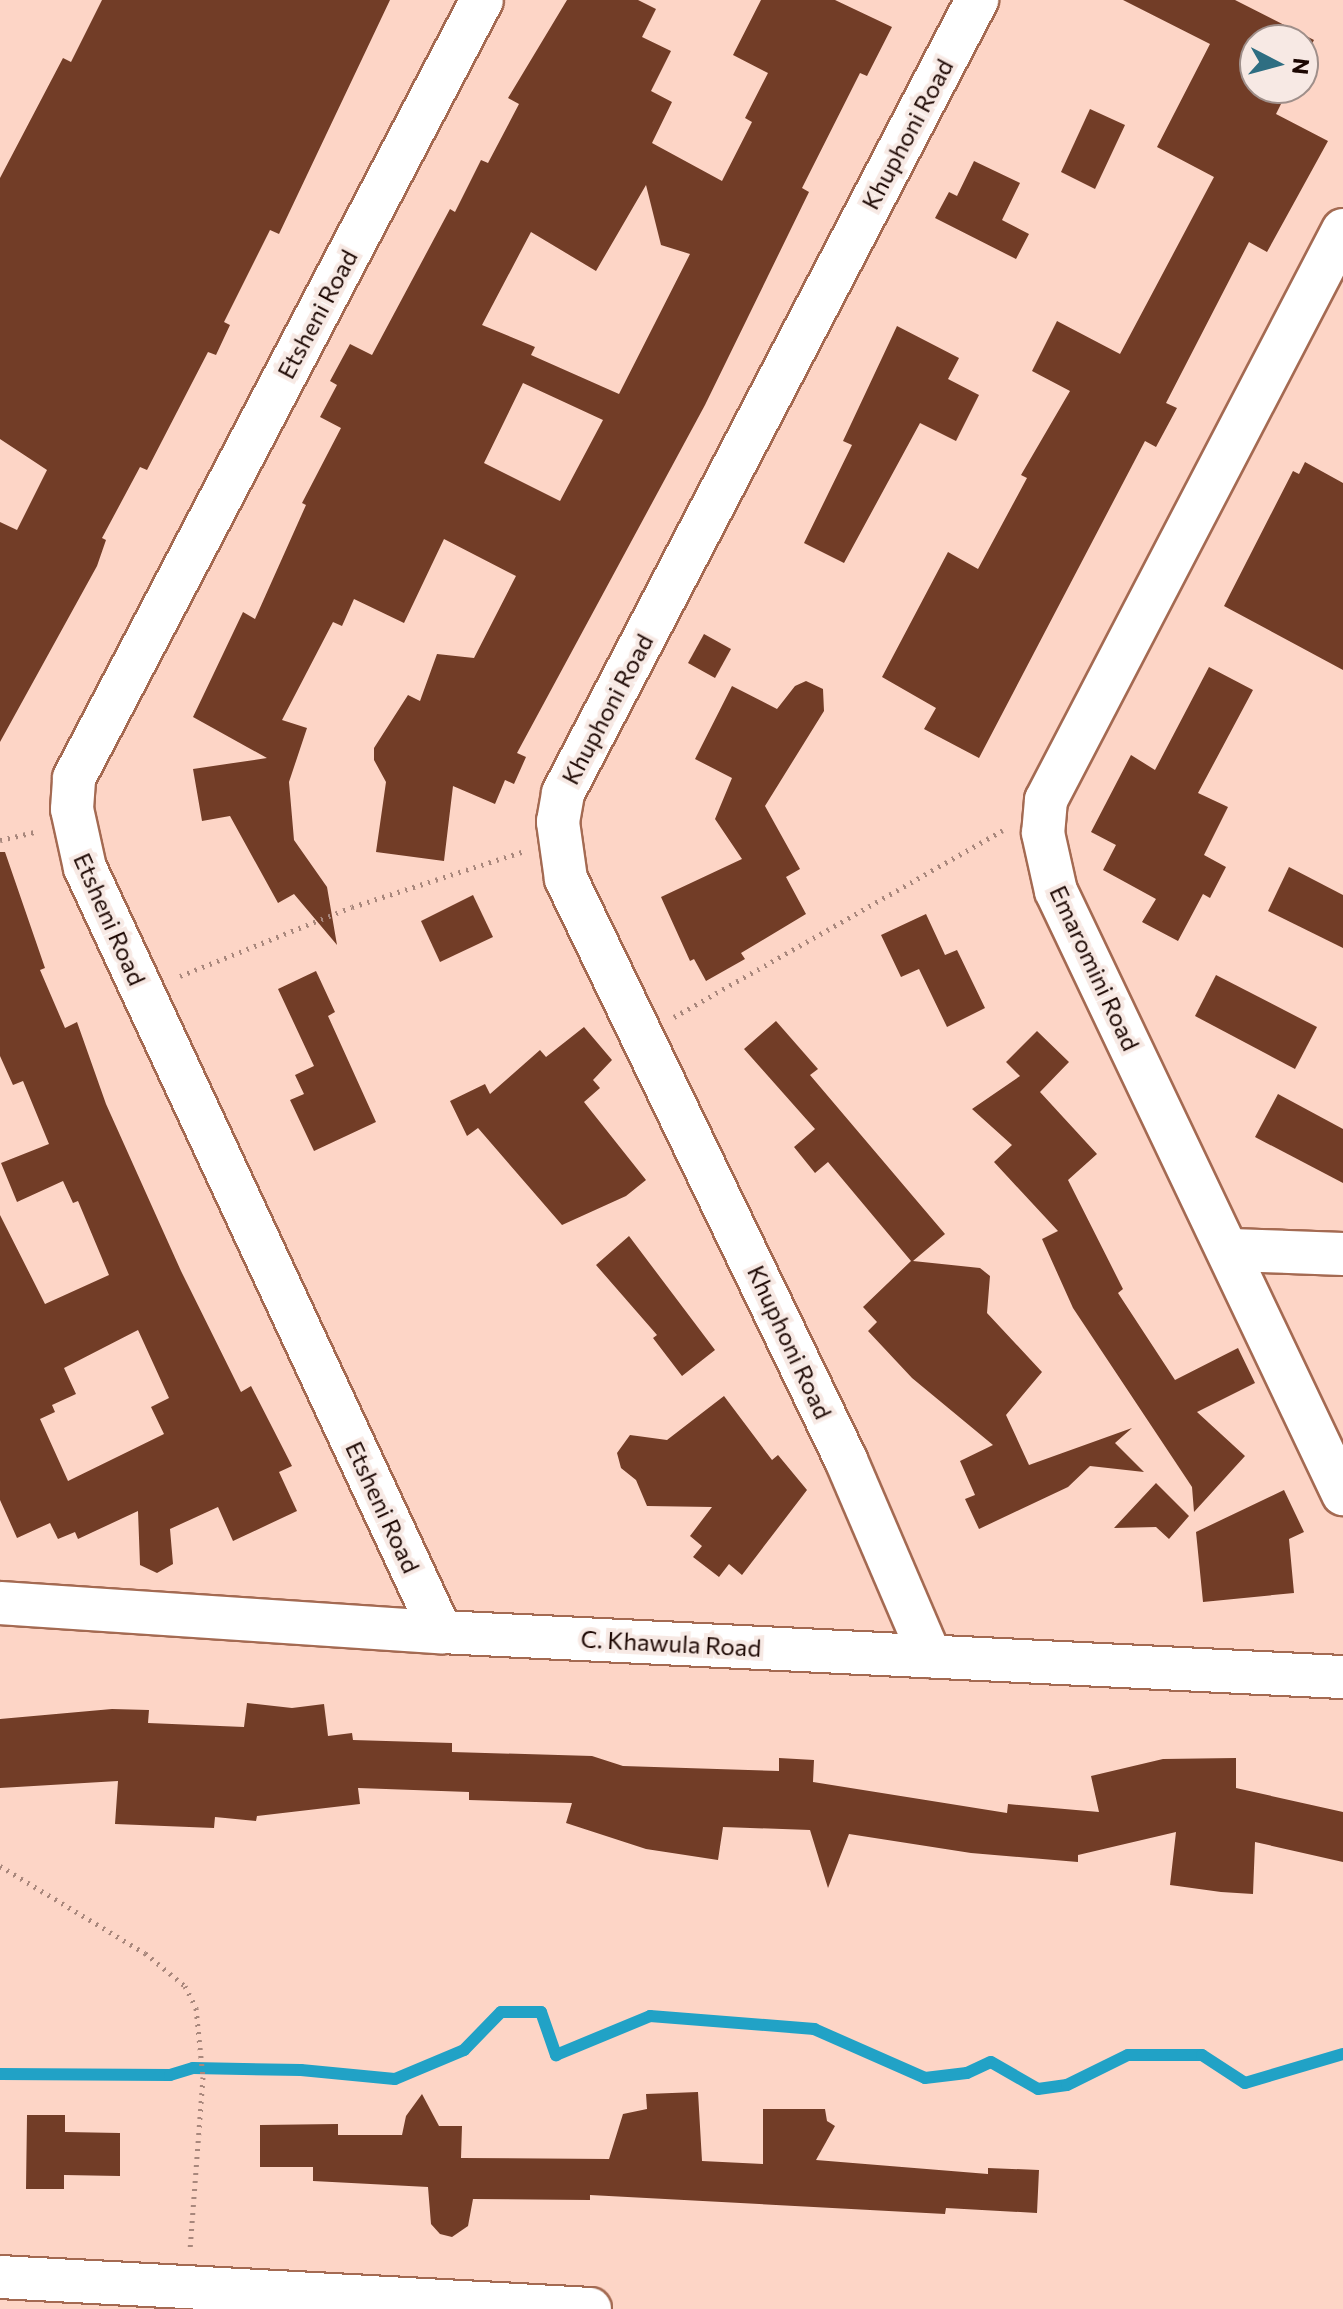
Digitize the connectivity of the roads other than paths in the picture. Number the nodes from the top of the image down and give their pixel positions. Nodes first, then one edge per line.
1 (482, 0) edge
2 (977, 0) edge
3 (1343, 230) edge
4 (1231, 1250) junction
5 (1343, 1254) edge
6 (1343, 1494) edge
7 (0, 1603) edge
8 (441, 1632) junction
9 (930, 1656) junction
10 (1343, 1677) edge
11 (1, 2285) edge
12 (191, 2299) edge
13 (590, 2309) edge

1 - 8 street, Etsheni Road
2 - 9 street, Khuphoni Road
3 - 4 street, Emaromini Road
4 - 5 street
4 - 6 street, Emaromini Road
7 - 8 street, C. Khawula Road
8 - 9 street, C. Khawula Road
9 - 10 street, C. Khawula Road
11 - 12 street
12 - 13 street

